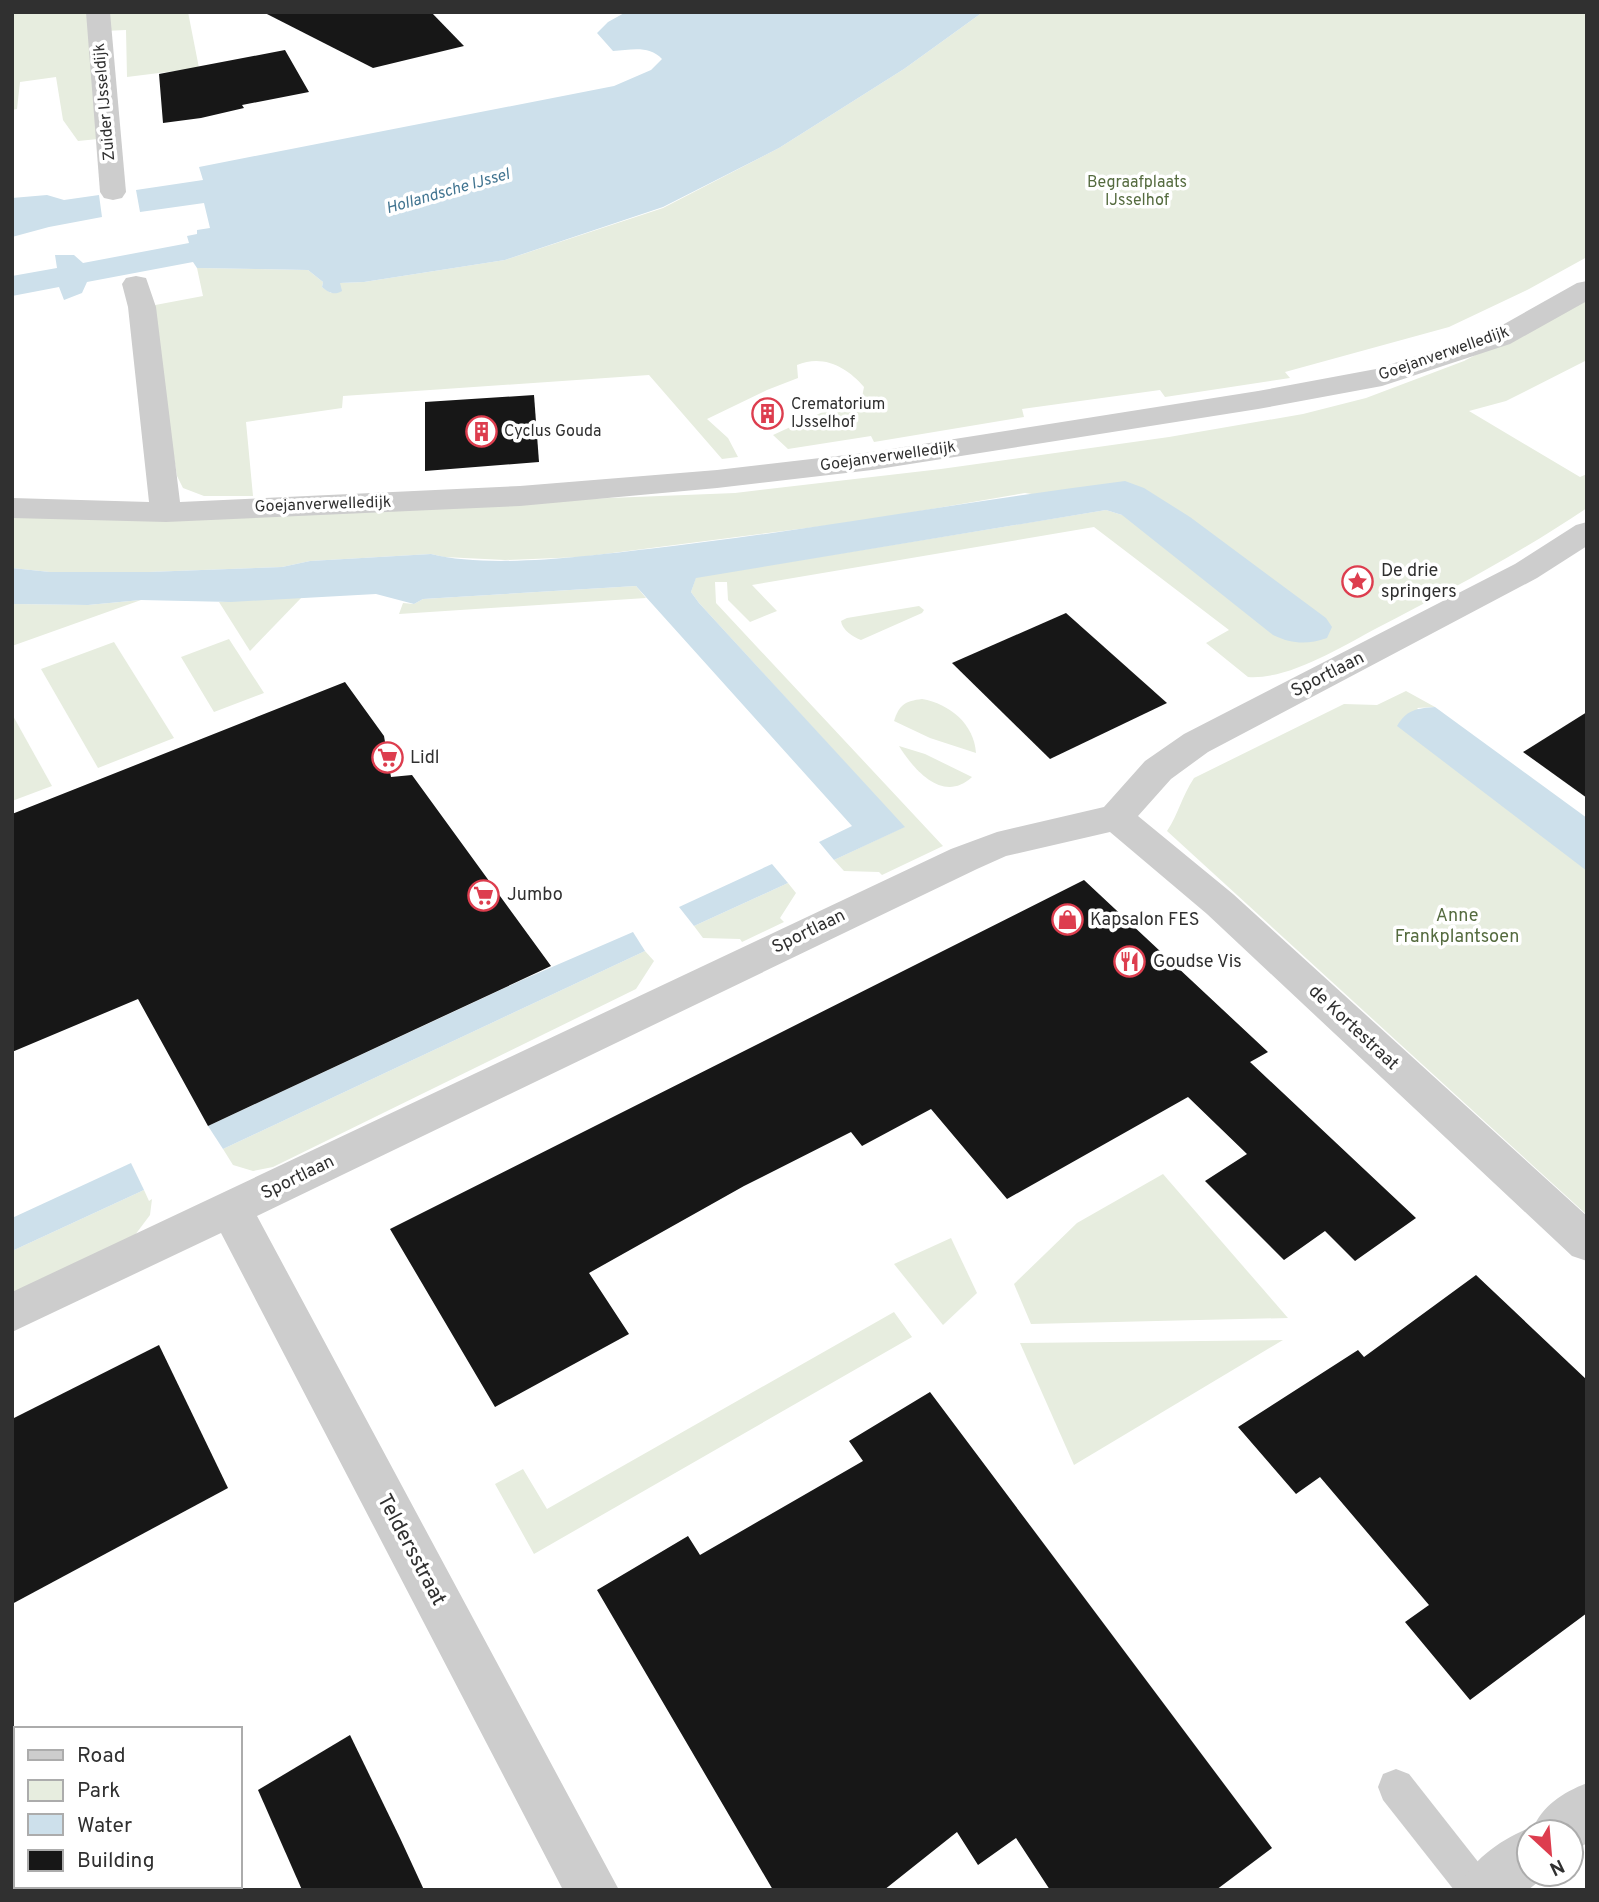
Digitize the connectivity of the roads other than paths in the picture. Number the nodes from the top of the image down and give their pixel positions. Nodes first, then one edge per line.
1 (99, 12) edge
2 (113, 191) dead end
3 (136, 284) dead end
4 (1587, 289) edge
5 (12, 508) edge
6 (166, 512) junction
7 (1587, 532) edge
8 (1116, 817) junction
9 (231, 1210) junction
10 (1587, 1243) edge
11 (12, 1312) edge
12 (1396, 1787) dead end
13 (1515, 1866) edge
14 (592, 1890) edge
15 (1477, 1890) edge
16 (1485, 1890) edge

1 - 2 street, Zuider IJsseldijk
3 - 6 street
4 - 6 street, Goejanverwelledijk
5 - 6 street, Goejanverwelledijk
7 - 8 street, Sportlaan
8 - 9 street, Sportlaan
8 - 10 street, de Kortestraat
9 - 11 street, Sportlaan
9 - 14 street, Teldersstraat
12 - 15 lane
13 - 16 street

